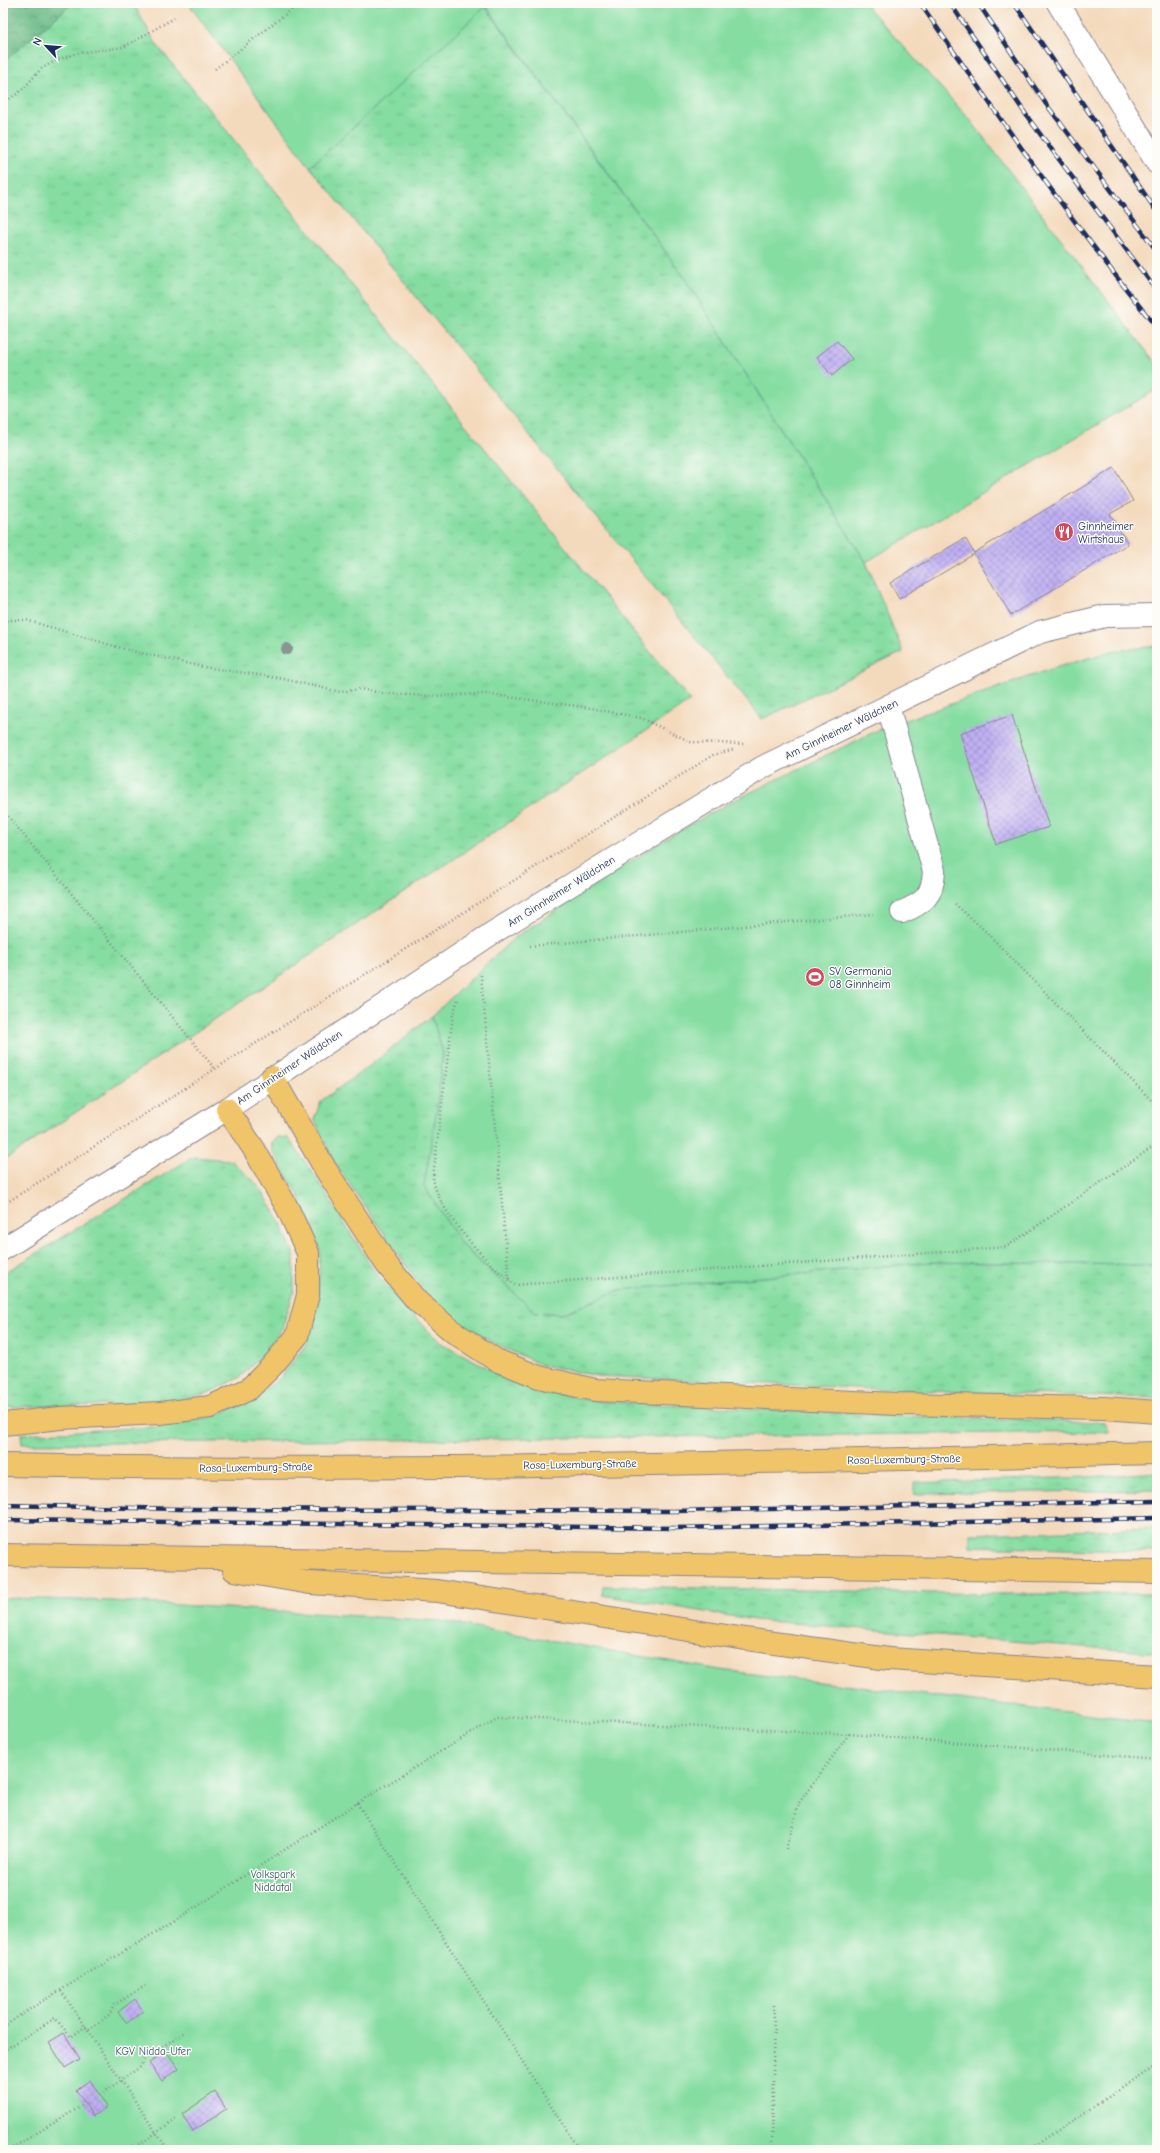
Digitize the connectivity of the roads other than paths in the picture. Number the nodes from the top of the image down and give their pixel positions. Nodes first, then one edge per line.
1 (1058, 3) edge
2 (1157, 163) edge
3 (1157, 615) edge
4 (888, 706) junction
5 (902, 912) road end
6 (272, 1077) junction
7 (227, 1109) junction
8 (3, 1249) edge
9 (1157, 1412) edge
10 (3, 1424) edge
11 (1157, 1453) edge
12 (3, 1464) edge
13 (3, 1555) edge
14 (169, 1558) junction
15 (1157, 1572) edge
16 (1157, 1676) edge

1 - 2 street
3 - 4 street, Am Ginnheimer Wäldchen
4 - 5 street
4 - 6 street, Am Ginnheimer Wäldchen
6 - 7 street, Am Ginnheimer Wäldchen
6 - 9 highway
7 - 8 street, Am Ginnheimer Wäldchen
7 - 10 highway
11 - 12 highway, Rosa-Luxemburg-Straße
13 - 14 highway
14 - 15 highway
14 - 16 highway

